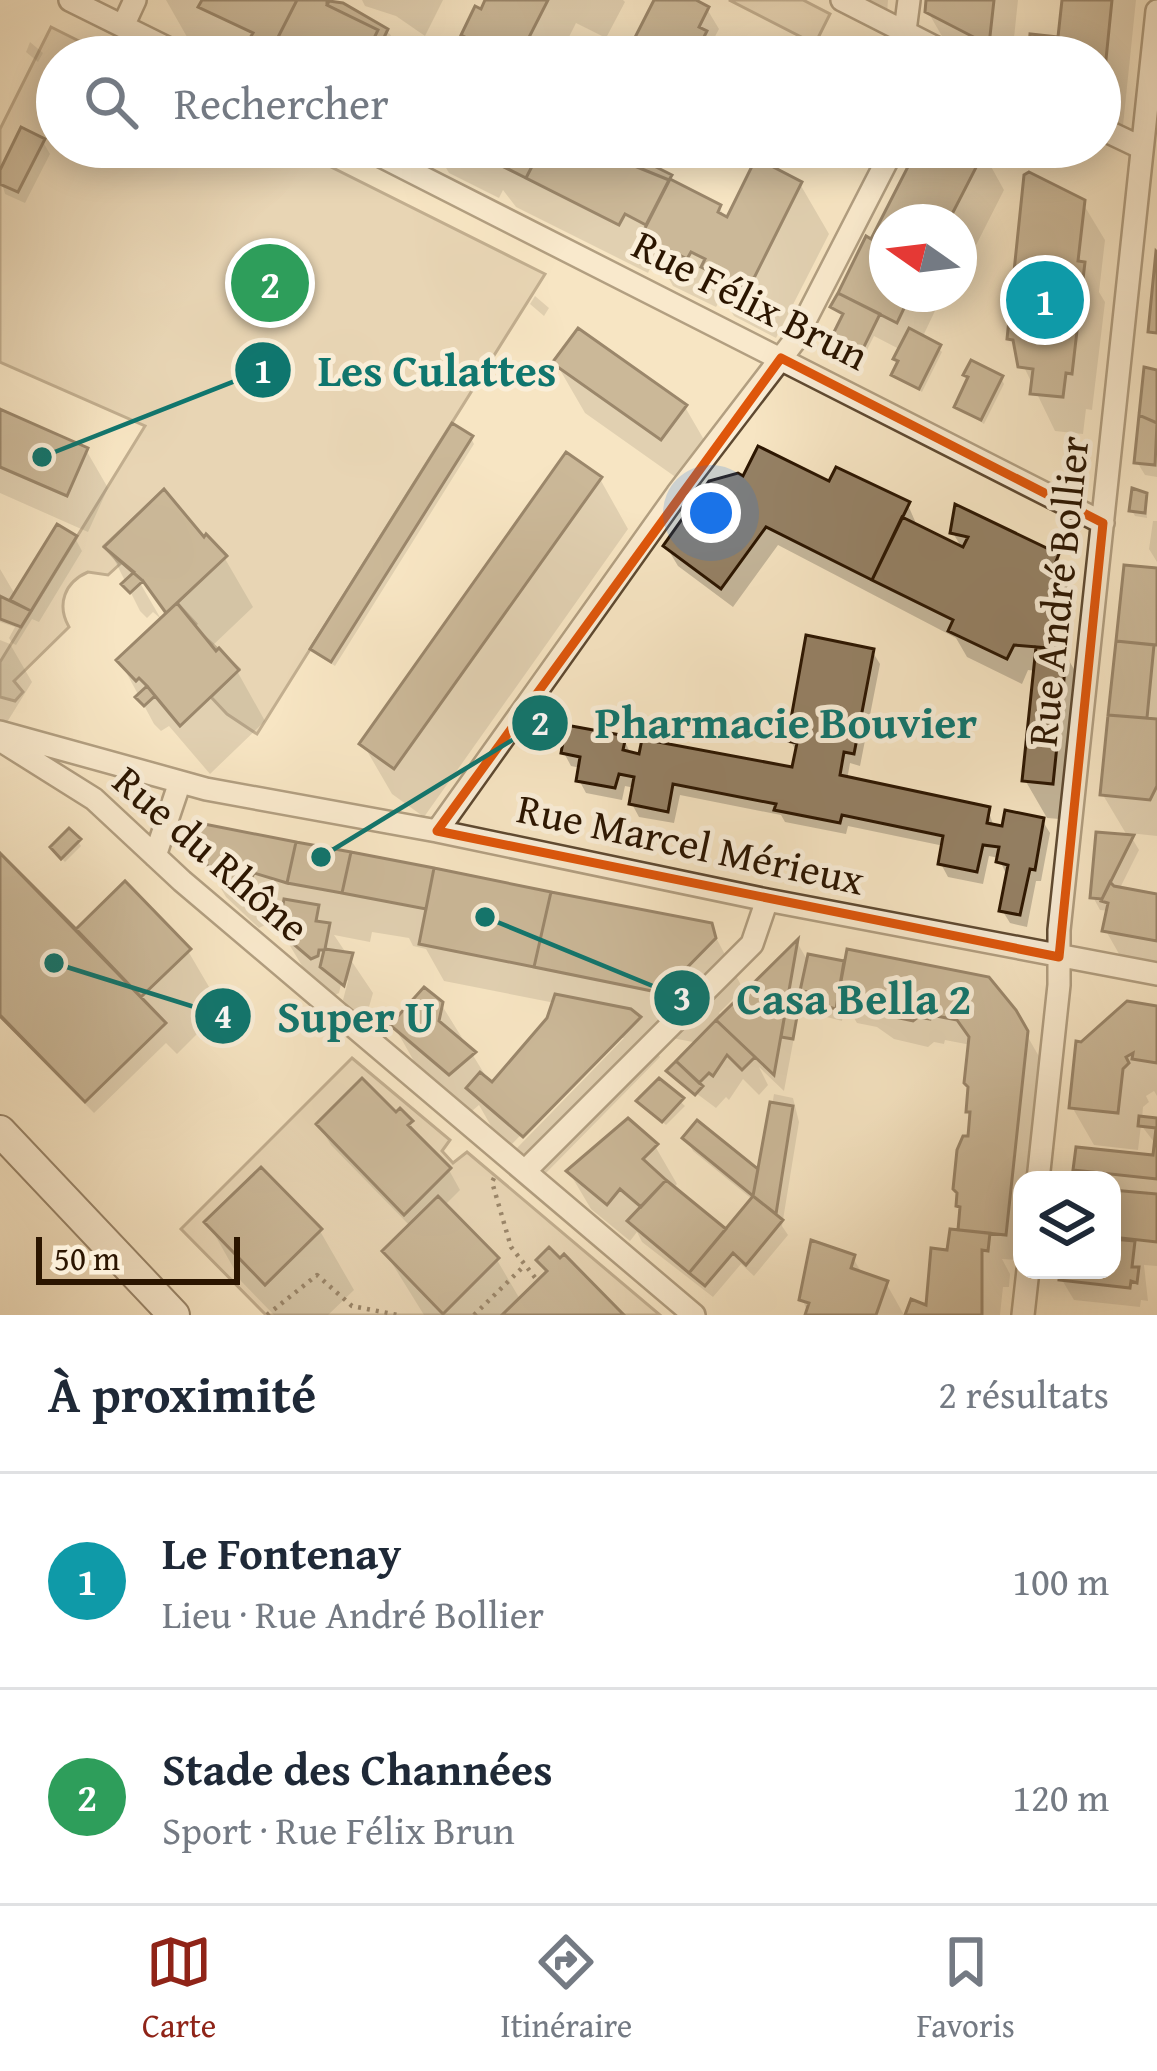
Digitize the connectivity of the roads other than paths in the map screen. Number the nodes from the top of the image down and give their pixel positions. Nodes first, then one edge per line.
1 (70, 0) edge
2 (135, 0) edge
3 (842, 0) edge
4 (909, 0) edge
5 (1157, 11) edge
6 (123, 26) junction
7 (905, 31) junction
8 (143, 36) edge
9 (913, 36) edge
10 (1121, 138) edge
11 (1142, 148) junction
12 (405, 168) edge
13 (884, 168) edge
14 (1148, 195) edge
15 (781, 358) junction
16 (1103, 524) junction
17 (0, 736) edge
18 (180, 782) junction
19 (437, 831) junction
20 (154, 856) junction
21 (767, 900) junction
22 (1059, 957) junction
23 (1157, 974) edge
24 (0, 1131) edge
25 (525, 1171) junction
26 (1039, 1171) edge
27 (1027, 1279) edge
28 (174, 1315) edge
29 (694, 1315) edge
30 (1023, 1315) edge

1 - 6 street
2 - 6 street
3 - 7 street
4 - 7 street
5 - 11 street, Rue André Bollier
6 - 8 street
7 - 9 street
10 - 11 street
11 - 14 street, Rue André Bollier
12 - 15 street, Rue Félix Brun
13 - 15 street
14 - 16 street, Rue André Bollier
15 - 16 street, Rue Félix Brun
15 - 19 street
16 - 22 street, Rue André Bollier
17 - 18 street, Rue Marcel Mérieux
17 - 20 street, Rue du Rhône
18 - 19 street, Rue Marcel Mérieux
18 - 20 street
19 - 21 street, Rue Marcel Mérieux
20 - 25 street, Rue du Rhône
21 - 22 street, Rue Marcel Mérieux
21 - 25 street
22 - 23 street, Rue Marcel Mérieux
22 - 26 street, Rue André Bollier
24 - 28 street
25 - 29 street, Rue du Rhône
27 - 30 street

